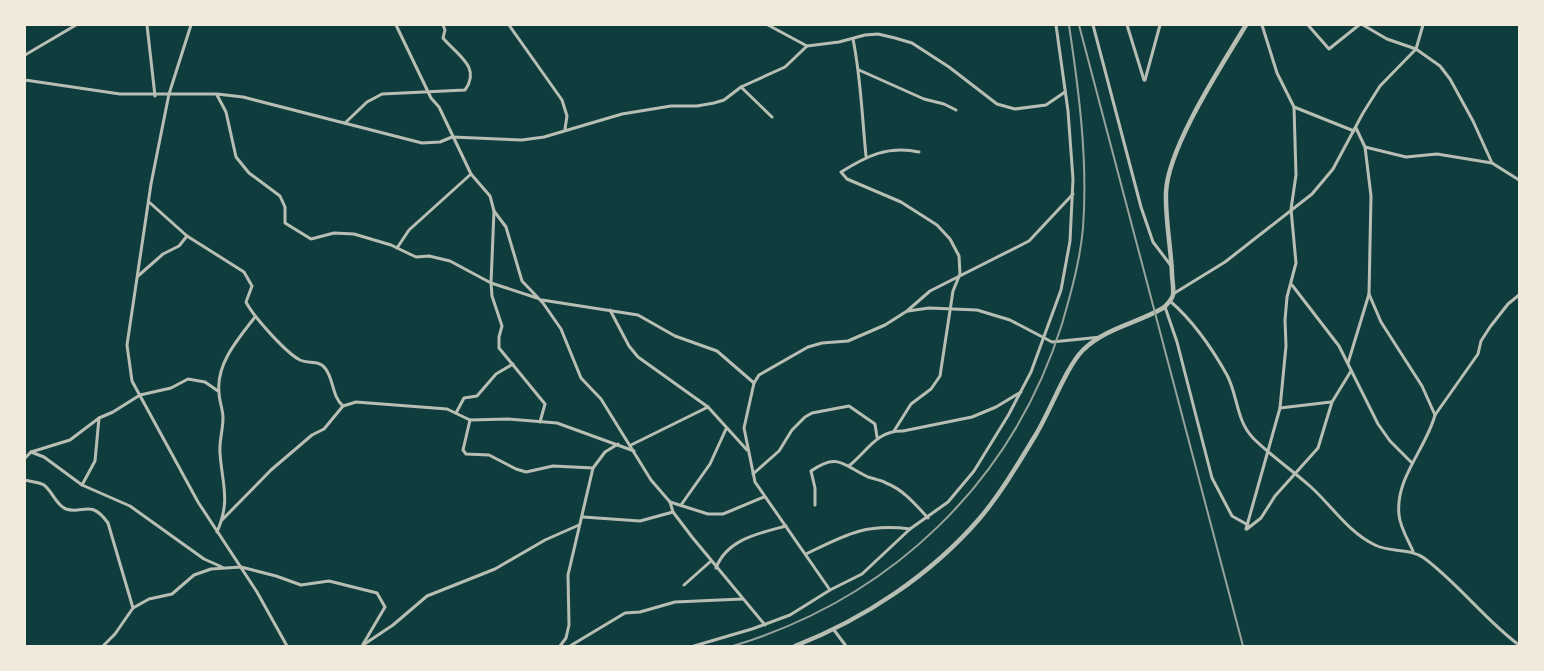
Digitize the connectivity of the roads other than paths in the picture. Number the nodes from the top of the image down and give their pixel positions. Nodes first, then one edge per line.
1 (76, 25) edge
2 (147, 25) edge
3 (191, 25) edge
4 (396, 25) edge
5 (443, 25) edge
6 (509, 25) edge
7 (768, 25) edge
8 (1056, 25) edge
9 (1093, 25) edge
10 (1128, 25) edge
11 (1160, 25) edge
12 (1246, 25) edge
13 (1262, 25) edge
14 (1308, 25) edge
15 (1361, 25) edge
16 (1423, 25) edge
17 (853, 39) junction
18 (807, 46) junction
19 (1416, 49) junction
20 (25, 55) edge
21 (859, 70) junction
22 (25, 80) edge
23 (741, 87) junction
24 (428, 92) junction
25 (1065, 92) junction
26 (169, 94) junction
27 (217, 94) junction
28 (155, 96) junction
29 (1294, 108) junction
30 (956, 110) dead end
31 (772, 117) dead end
32 (345, 123) junction
33 (565, 129) junction
34 (1355, 130) junction
35 (452, 137) junction
36 (1365, 147) junction
37 (919, 152) dead end
38 (866, 156) junction
39 (1492, 163) junction
40 (471, 174) junction
41 (1519, 180) edge
42 (1073, 194) junction
43 (148, 202) junction
44 (1291, 208) junction
45 (494, 210) junction
46 (187, 236) junction
47 (397, 248) junction
48 (1172, 268) junction
49 (960, 274) junction
50 (138, 276) junction
51 (491, 283) junction
52 (1291, 284) junction
53 (1173, 294) junction
54 (1369, 294) junction
55 (1519, 295) edge
56 (539, 299) junction
57 (1170, 301) junction
58 (1165, 307) junction
59 (951, 309) junction
60 (610, 310) junction
61 (907, 311) junction
62 (255, 317) junction
63 (1102, 337) junction
64 (1043, 338) junction
65 (1348, 363) junction
66 (513, 364) junction
67 (1351, 370) junction
68 (754, 383) junction
69 (218, 391) junction
70 (1021, 392) junction
71 (140, 395) junction
72 (1332, 402) junction
73 (343, 406) junction
74 (708, 407) junction
75 (1280, 408) junction
76 (456, 413) junction
77 (1435, 415) junction
78 (100, 418) junction
79 (470, 420) junction
80 (540, 422) junction
81 (726, 429) junction
82 (894, 431) junction
83 (877, 437) junction
84 (618, 444) junction
85 (631, 444) junction
86 (748, 450) junction
87 (1267, 450) junction
88 (634, 451) junction
89 (31, 452) junction
90 (25, 458) edge
91 (1412, 464) junction
92 (850, 465) junction
93 (592, 468) junction
94 (753, 474) junction
95 (1294, 475) junction
96 (25, 480) edge
97 (82, 484) junction
98 (764, 497) junction
99 (670, 502) junction
100 (681, 505) junction
101 (815, 505) dead end
102 (673, 512) junction
103 (583, 517) junction
104 (928, 518) junction
105 (222, 520) junction
106 (579, 525) junction
107 (1248, 525) junction
108 (786, 526) junction
109 (910, 530) junction
110 (217, 532) junction
111 (1413, 551) junction
112 (806, 554) junction
113 (711, 562) junction
114 (241, 567) junction
115 (222, 568) junction
116 (716, 568) junction
117 (684, 585) dead end
118 (830, 590) junction
119 (742, 599) junction
120 (133, 608) junction
121 (765, 625) junction
122 (834, 630) junction
123 (1519, 645) edge
124 (103, 646) edge
125 (287, 646) edge
126 (362, 646) edge
127 (560, 646) edge
128 (570, 646) edge
129 (694, 646) edge
130 (795, 646) edge
131 (846, 646) edge

1 - 20 street
2 - 28 street
3 - 26 street
4 - 24 street
5 - 24 street
6 - 33 street
7 - 18 street
8 - 25 street
9 - 48 street
10 - 11 street
12 - 48 street
13 - 29 street
14 - 15 street
15 - 19 street
16 - 19 street
17 - 18 street
17 - 21 street
17 - 25 street
18 - 23 street
19 - 34 street
19 - 39 street
21 - 30 street
21 - 38 street
22 - 28 street
23 - 31 street
23 - 33 street
24 - 32 street
24 - 35 street
25 - 42 street
26 - 27 street
26 - 28 street
26 - 43 street
27 - 32 street
27 - 47 street
29 - 34 street
29 - 44 street
32 - 35 street
33 - 35 street
34 - 36 street
34 - 44 street
35 - 40 street
36 - 39 street
36 - 54 street
37 - 38 street
38 - 49 street
39 - 41 street
40 - 45 street
40 - 47 street
42 - 49 street
42 - 64 street
43 - 46 street
43 - 50 street
44 - 52 street
44 - 53 street
45 - 51 street
45 - 56 street
46 - 50 street
46 - 62 street
47 - 51 street
48 - 53 street
49 - 59 street
49 - 61 street
50 - 71 street
51 - 56 street
51 - 66 street
52 - 65 street
52 - 75 street
53 - 57 street
54 - 65 street
54 - 77 street
55 - 77 street
56 - 60 street
56 - 85 street
57 - 58 street
57 - 87 street
58 - 63 street
58 - 107 street
59 - 61 street
59 - 64 street
59 - 82 street
60 - 68 street
60 - 74 street
61 - 68 street
62 - 69 street
62 - 73 street
63 - 64 street
63 - 122 street
64 - 70 street
65 - 67 street
66 - 76 street
66 - 80 street
67 - 72 street
67 - 91 street
68 - 86 street
69 - 71 street
69 - 105 street
70 - 82 street
70 - 104 street
71 - 78 street
71 - 110 street
72 - 75 street
72 - 95 street
73 - 76 street
73 - 105 street
74 - 81 street
74 - 85 street
75 - 87 street
76 - 79 street
77 - 91 street
78 - 89 street
78 - 97 street
79 - 80 street
79 - 93 street
80 - 84 street
81 - 86 street
81 - 100 street
82 - 83 street
83 - 92 street
83 - 94 street
84 - 88 street
84 - 93 street
85 - 88 street
86 - 94 street
87 - 95 street
87 - 107 street
88 - 99 street
89 - 90 street
89 - 97 street
91 - 111 street
92 - 101 street
92 - 104 street
93 - 103 street
94 - 98 street
95 - 107 street
95 - 111 street
96 - 120 street
97 - 115 street
98 - 100 street
98 - 108 street
99 - 100 street
99 - 102 street
102 - 103 street
102 - 113 street
103 - 106 street
104 - 109 street
105 - 110 street
106 - 126 street
106 - 127 street
108 - 112 street
108 - 116 street
109 - 112 street
109 - 118 street
110 - 114 street
111 - 123 street
112 - 118 street
113 - 116 street
113 - 117 street
114 - 115 street
114 - 125 street
114 - 126 street
115 - 120 street
116 - 119 street
118 - 121 street
119 - 121 street
119 - 128 street
120 - 124 street
121 - 129 street
122 - 130 street
122 - 131 street

